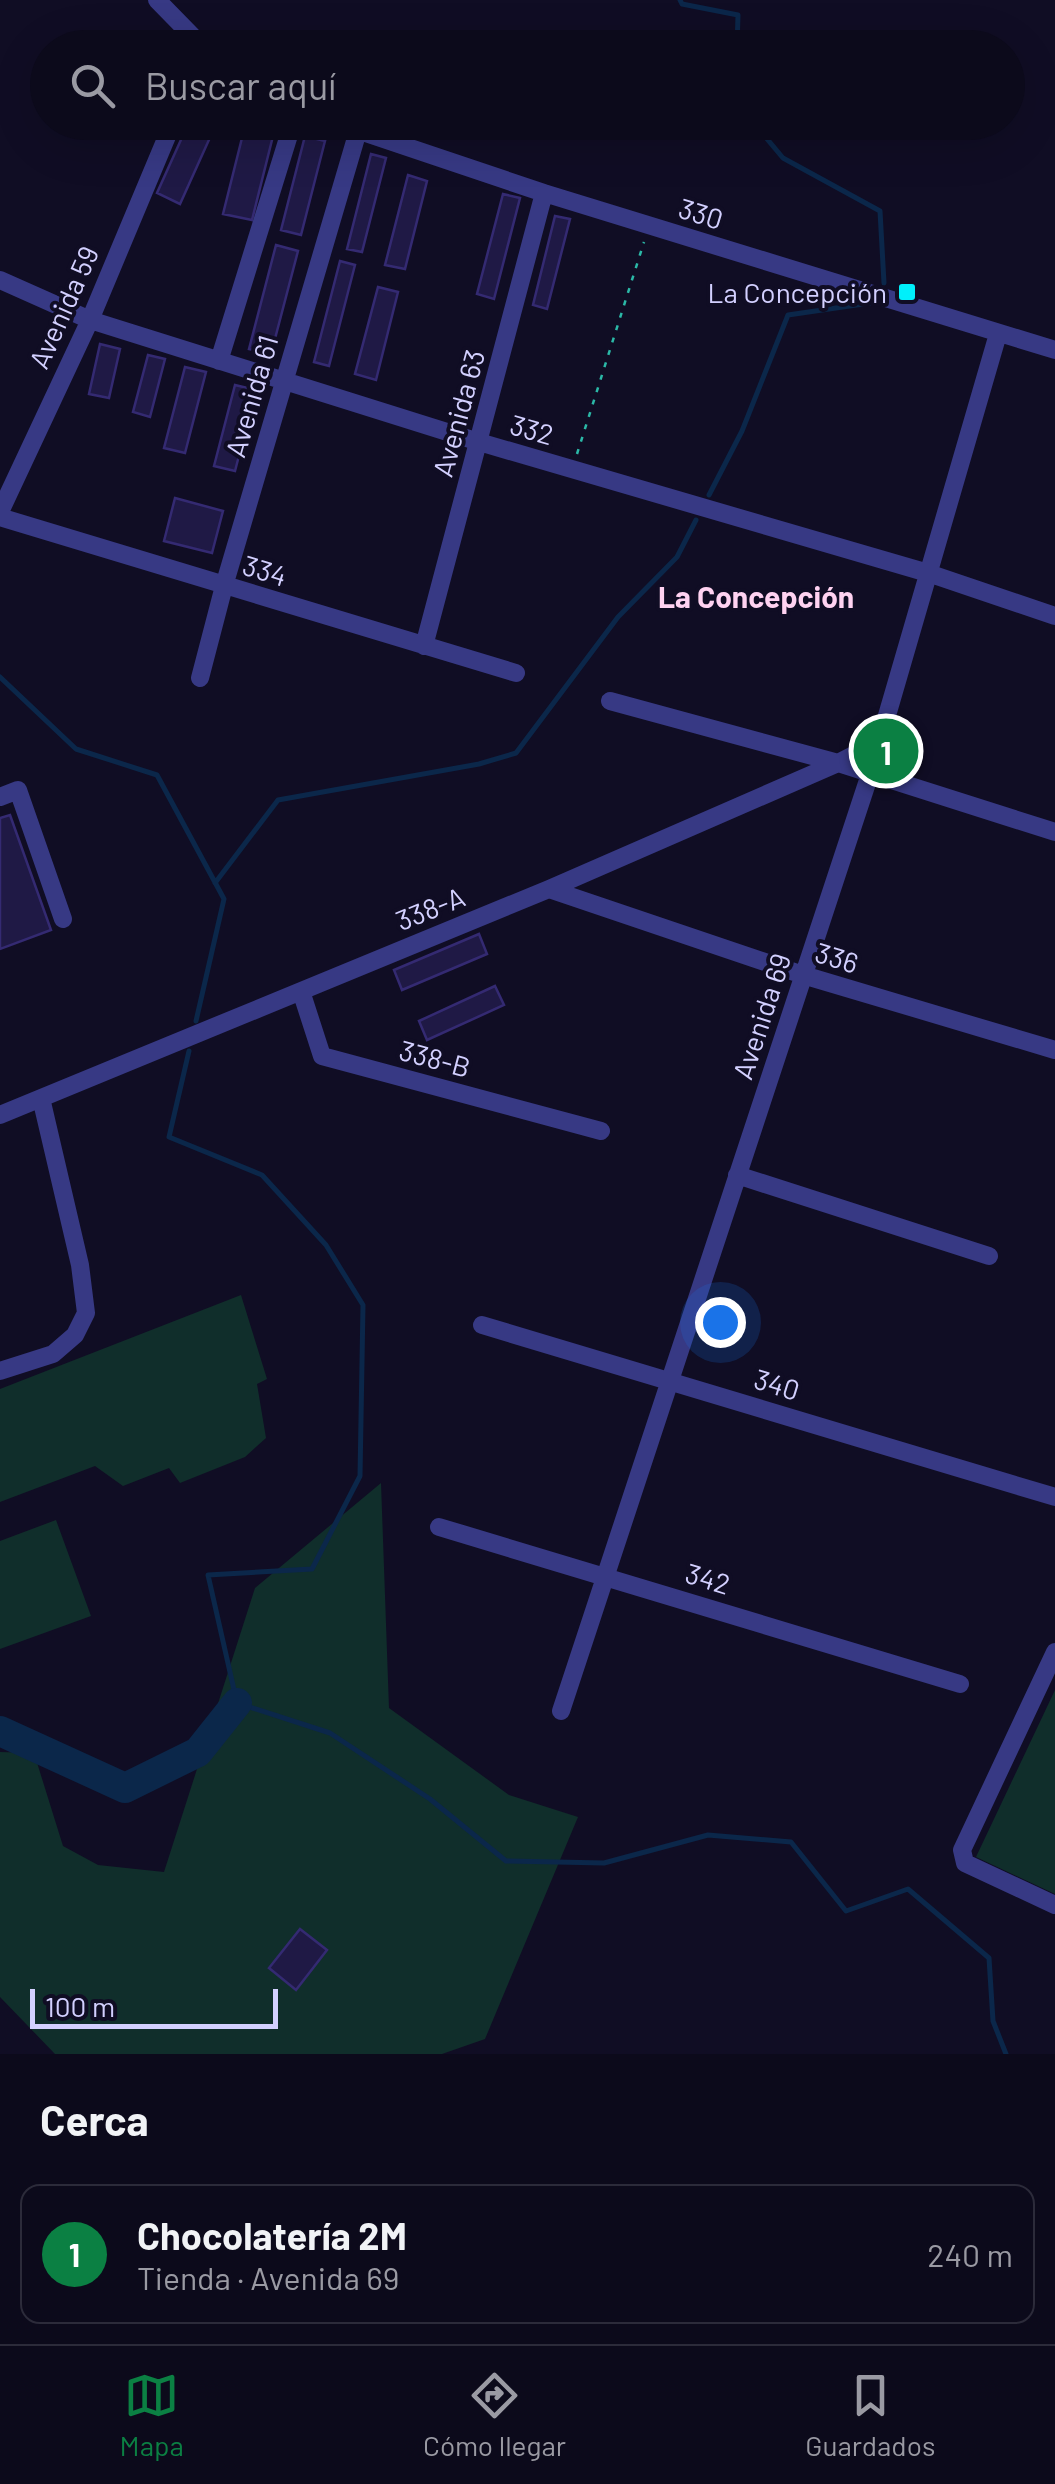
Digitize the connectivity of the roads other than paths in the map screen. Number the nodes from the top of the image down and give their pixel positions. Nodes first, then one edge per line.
1 (157, 0) edge
2 (186, 30) edge
3 (165, 140) edge
4 (287, 140) edge
5 (355, 140) edge
6 (385, 140) edge
7 (544, 193) junction
8 (0, 280) edge
9 (90, 320) junction
10 (998, 334) junction
11 (1055, 350) edge
12 (219, 360) junction
13 (284, 381) junction
14 (479, 442) junction
15 (0, 514) edge
16 (928, 573) junction
17 (224, 586) junction
18 (1055, 616) edge
19 (424, 646) junction
20 (516, 673) dead end
21 (200, 678) dead end
22 (610, 701) dead end
23 (877, 743) junction
24 (838, 764) junction
25 (870, 774) junction
26 (0, 797) edge
27 (1055, 832) edge
28 (549, 889) junction
29 (63, 919) dead end
30 (803, 976) junction
31 (301, 991) junction
32 (1055, 1050) edge
33 (41, 1098) junction
34 (0, 1115) edge
35 (601, 1131) dead end
36 (737, 1175) junction
37 (990, 1256) dead end
38 (482, 1325) dead end
39 (0, 1371) edge
40 (670, 1380) junction
41 (1055, 1497) edge
42 (439, 1526) dead end
43 (606, 1575) junction
44 (1055, 1652) edge
45 (960, 1684) dead end
46 (561, 1711) dead end
47 (1055, 1906) edge

1 - 2 street
3 - 9 street, Avenida 59
4 - 12 street
5 - 13 street, Avenida 61
6 - 7 street, 330
7 - 10 street, 330
7 - 14 street, Avenida 63
8 - 9 street, 332
9 - 12 street, 332
9 - 15 street, Avenida 59
10 - 11 street, 330
10 - 16 street, Avenida 69
12 - 13 street, 332
13 - 14 street, 332
13 - 17 street, Avenida 61
14 - 16 street, 332
14 - 19 street, Avenida 63
15 - 17 street, 334
16 - 18 street, 332
16 - 23 street, Avenida 69
17 - 19 street, 334
17 - 21 street, Avenida 61
19 - 20 street, 334
22 - 24 street
23 - 24 street, 338-A
23 - 25 street, Avenida 69
24 - 25 street
24 - 28 street, 338-A
25 - 27 street
25 - 30 street, Avenida 69
26 - 29 street
28 - 30 street, 336
28 - 31 street, 338-A
30 - 32 street, 336
30 - 36 street, Avenida 69
31 - 33 street, 338-A
31 - 35 street, 338-B
33 - 34 street, 338-A
33 - 39 street
36 - 37 street
36 - 40 street, Avenida 69
38 - 40 street, 340
40 - 41 street, 340
40 - 43 street, Avenida 69
42 - 43 street, 342
43 - 45 street, 342
43 - 46 street, Avenida 69
44 - 47 street

